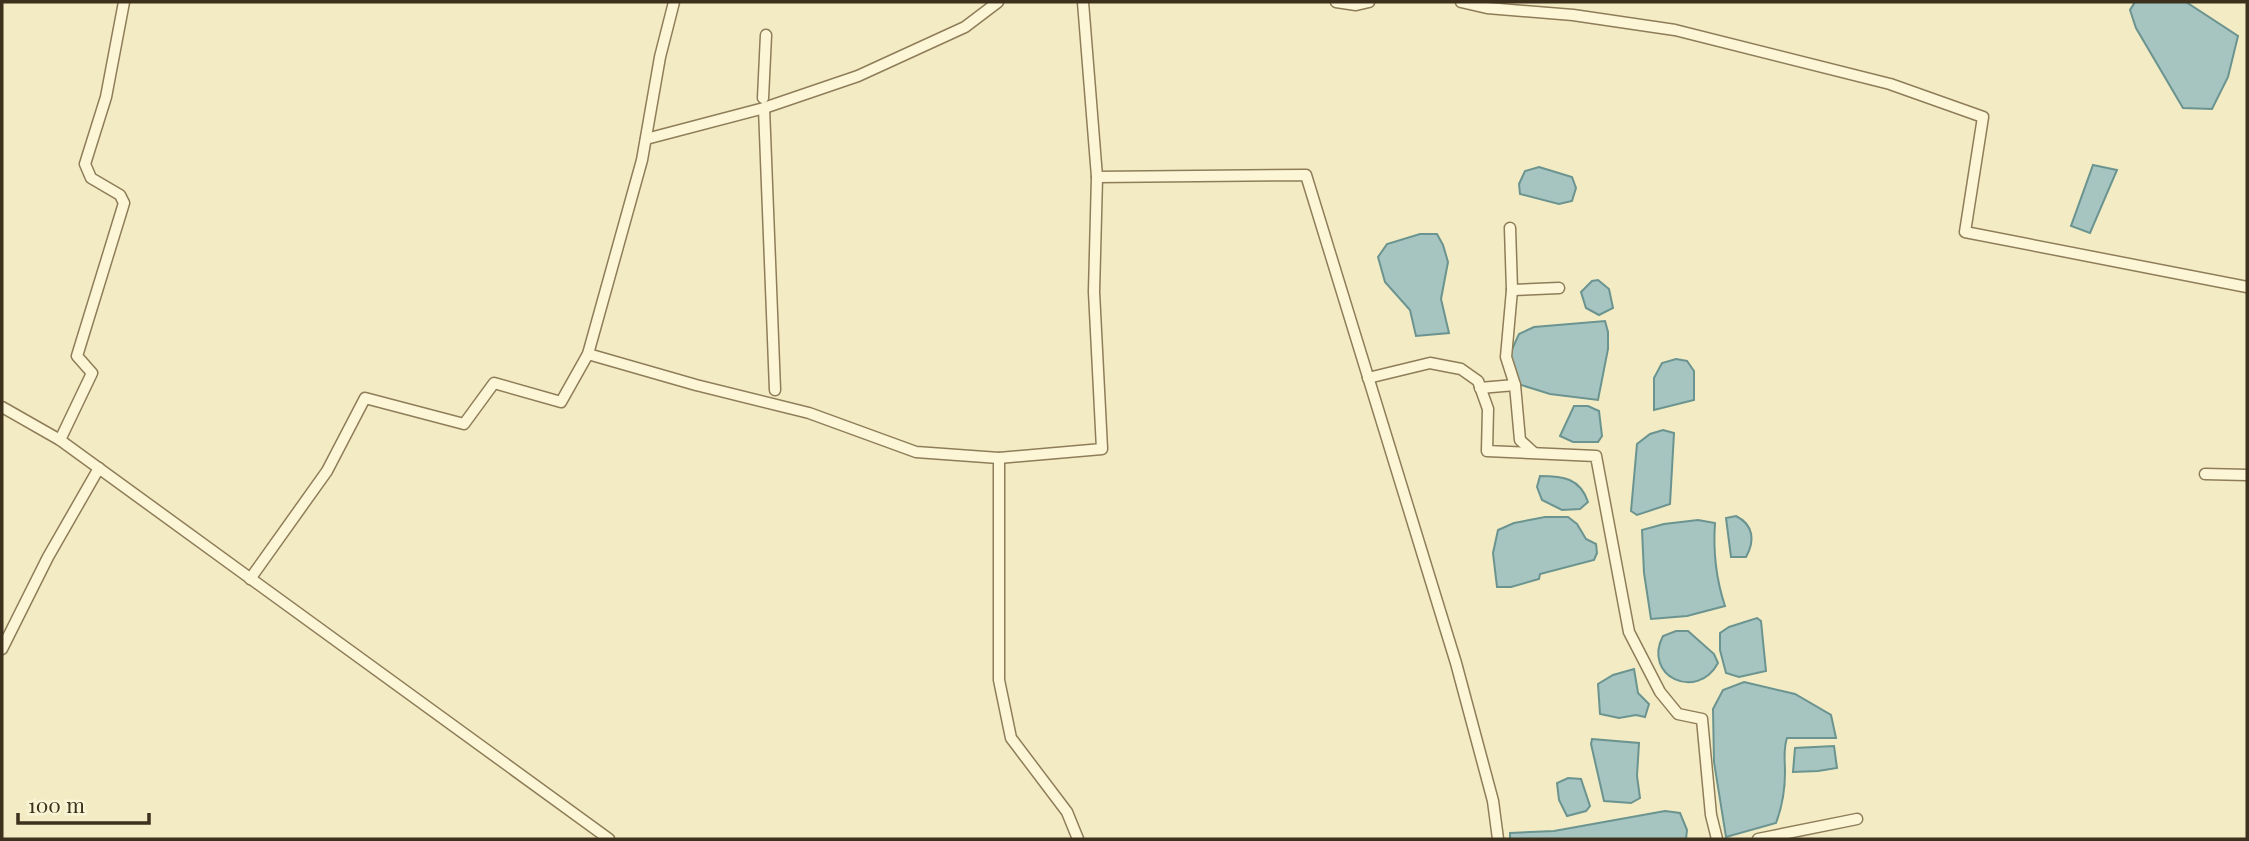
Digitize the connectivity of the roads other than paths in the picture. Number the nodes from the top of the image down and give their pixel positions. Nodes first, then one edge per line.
1 (124, 2) edge
2 (674, 2) edge
3 (998, 2) edge
4 (1083, 2) edge
5 (1336, 2) edge
6 (1368, 2) edge
7 (1461, 2) edge
8 (766, 35) dead end
9 (764, 103) junction
10 (646, 139) junction
11 (1097, 177) junction
12 (1510, 228) dead end
13 (2247, 287) edge
14 (1559, 288) dead end
15 (1512, 290) junction
16 (589, 354) junction
17 (1368, 378) junction
18 (1514, 385) junction
19 (1480, 388) junction
20 (775, 390) dead end
21 (2, 407) edge
22 (60, 440) junction
23 (1533, 452) junction
24 (999, 458) junction
25 (99, 468) junction
26 (2205, 474) dead end
27 (2247, 475) edge
28 (250, 579) junction
29 (2, 649) edge
30 (1857, 819) dead end
31 (608, 839) edge
32 (1078, 839) edge
33 (1498, 839) edge
34 (1717, 839) edge
35 (1758, 839) edge

1 - 22 street
2 - 10 street
3 - 9 street
4 - 11 street
5 - 6 street
7 - 13 street
8 - 9 street
9 - 10 street
9 - 20 street
10 - 16 street
11 - 17 street
11 - 24 street
12 - 15 street
14 - 15 street
15 - 18 street
16 - 24 street
16 - 28 street
17 - 19 street
17 - 33 street
18 - 19 street
18 - 23 street
19 - 23 street
21 - 22 street
22 - 25 street
23 - 34 street
24 - 32 street
25 - 28 street
25 - 29 street
26 - 27 street
28 - 31 street
30 - 35 street

